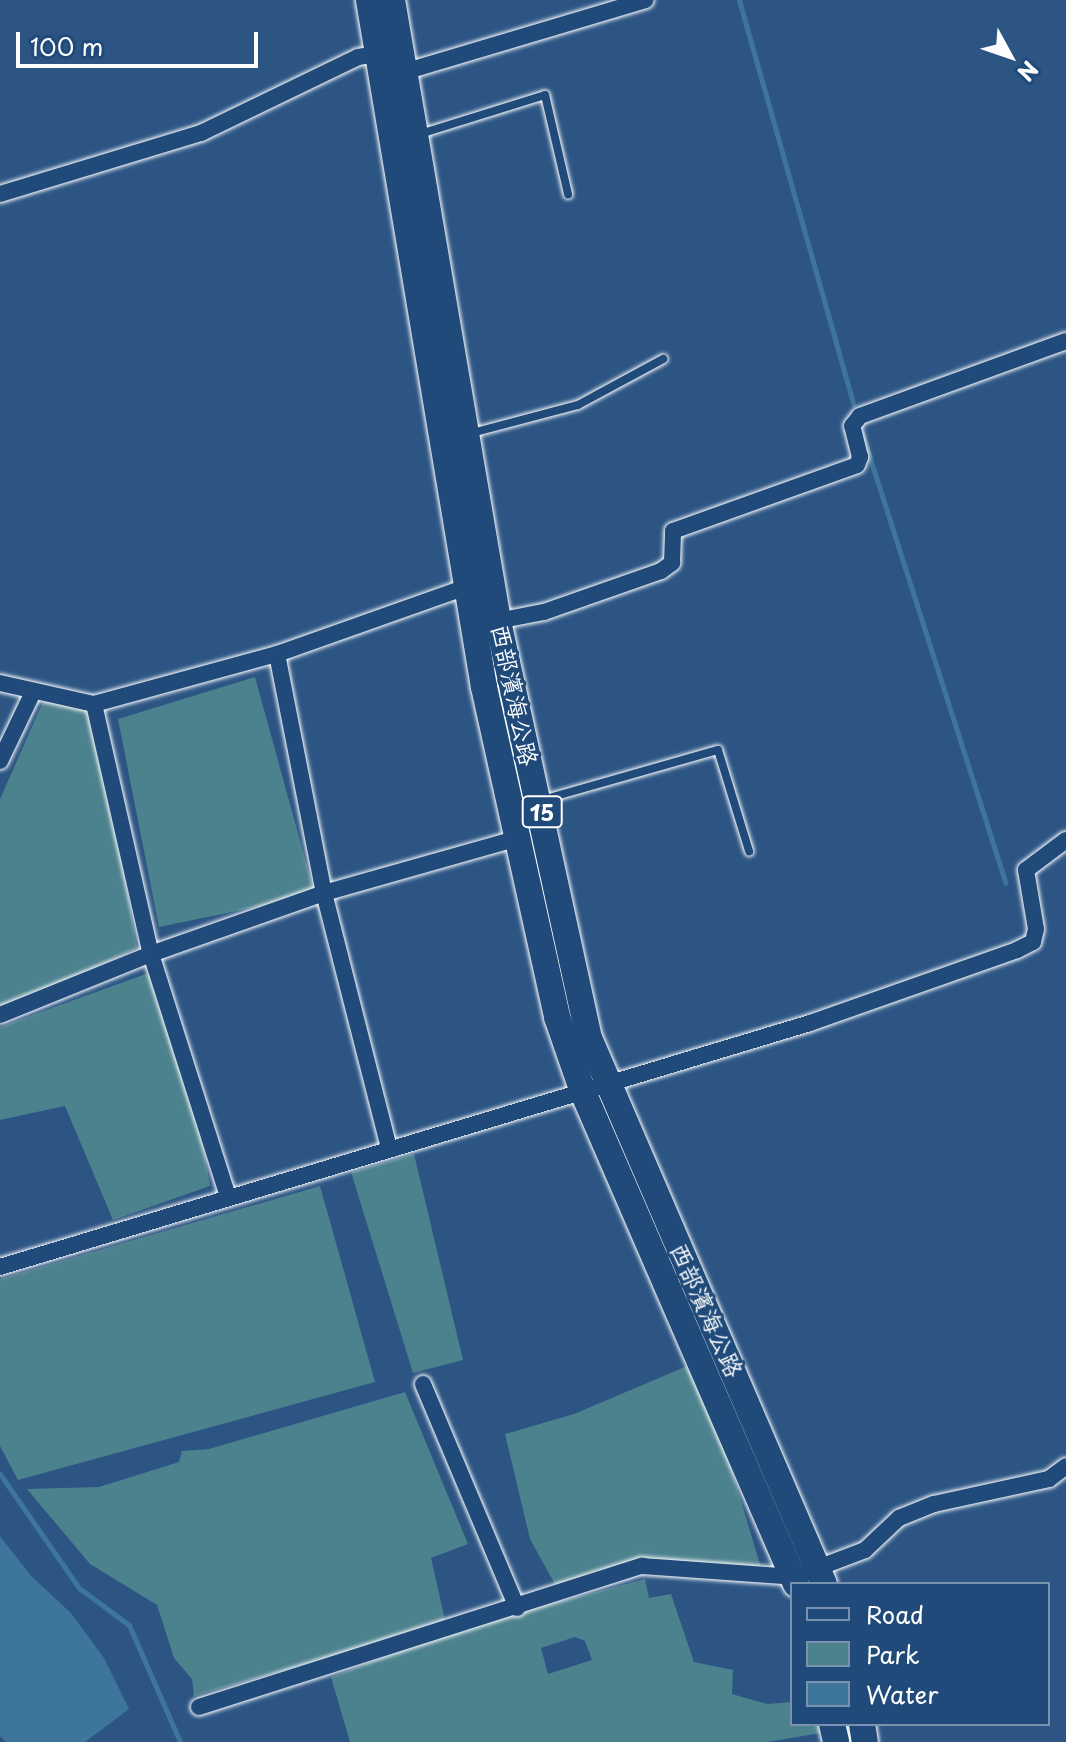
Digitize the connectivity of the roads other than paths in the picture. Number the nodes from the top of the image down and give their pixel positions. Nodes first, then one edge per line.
1 (369, 0) edge
2 (392, 0) edge
3 (645, 0) edge
4 (378, 54) junction
5 (404, 72) junction
6 (415, 135) junction
7 (0, 194) edge
8 (568, 194) dead end
9 (1066, 341) edge
10 (663, 359) dead end
11 (456, 437) junction
12 (469, 586) junction
13 (487, 623) junction
14 (277, 654) junction
15 (0, 683) edge
16 (33, 692) junction
17 (94, 704) junction
18 (0, 761) edge
19 (540, 800) junction
20 (515, 839) junction
21 (1066, 840) edge
22 (749, 851) dead end
23 (324, 893) junction
24 (151, 954) junction
25 (0, 1015) edge
26 (609, 1085) junction
27 (583, 1092) junction
28 (389, 1148) junction
29 (228, 1197) junction
30 (0, 1267) edge
31 (423, 1384) dead end
32 (1066, 1466) edge
33 (822, 1575) edge
34 (795, 1580) edge
35 (517, 1608) junction
36 (199, 1707) dead end

1 - 4 main road, 西部濱海公路 / 15
2 - 5 main road, 西部濱海公路 / 15
3 - 5 street
4 - 5 street
4 - 7 street
4 - 11 main road, 西部濱海公路 / 15
5 - 6 main road, 西部濱海公路 / 15
6 - 8 lane
6 - 11 main road, 西部濱海公路 / 15
9 - 13 street
10 - 11 lane
11 - 12 main road, 西部濱海公路 / 15
11 - 13 main road, 西部濱海公路 / 15
12 - 13 main road, 西部濱海公路 / 15
12 - 14 street
13 - 19 main road, 西部濱海公路 / 15
13 - 20 main road, 西部濱海公路 / 15
14 - 17 street
14 - 23 street
15 - 16 street
16 - 17 street
16 - 18 street
17 - 24 street
19 - 20 street
19 - 22 lane
19 - 26 main road, 西部濱海公路 / 15
20 - 23 street
20 - 27 main road, 西部濱海公路 / 15
21 - 26 street
23 - 24 street
23 - 28 street
24 - 25 street
24 - 29 street
26 - 27 street
26 - 33 main road, 西部濱海公路 / 15
27 - 28 street
27 - 34 main road, 西部濱海公路 / 15
28 - 29 street
29 - 30 street
31 - 35 street
32 - 33 street
33 - 34 street
34 - 35 street
35 - 36 street

